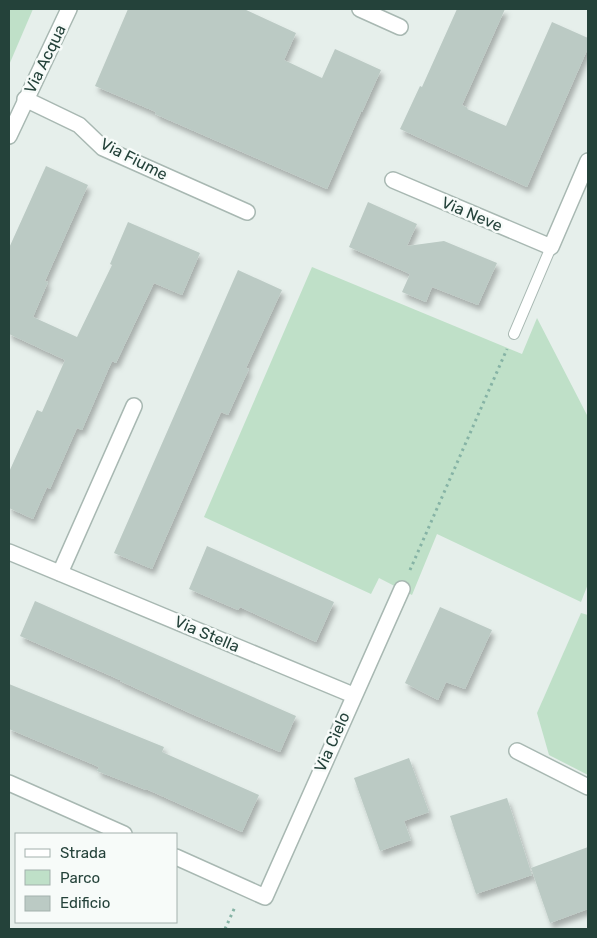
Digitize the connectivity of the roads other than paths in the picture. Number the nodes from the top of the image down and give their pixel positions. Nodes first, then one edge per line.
1 (69, 9) edge
2 (360, 9) edge
3 (400, 27) dead end
4 (25, 99) junction
5 (9, 136) edge
6 (588, 161) edge
7 (393, 180) dead end
8 (247, 212) dead end
9 (551, 247) junction
10 (514, 334) road end
11 (134, 406) dead end
12 (9, 552) edge
13 (60, 573) junction
14 (402, 589) road end
15 (353, 695) junction
16 (517, 751) dead end
17 (9, 783) edge
18 (588, 787) edge
19 (122, 833) edge
20 (178, 858) edge

1 - 4 street, Via Acqua
2 - 3 street
4 - 5 street, Via Acqua
4 - 8 street, Via Fiume
6 - 9 street
7 - 9 street, Via Neve
9 - 10 lane
11 - 13 street
12 - 13 street, Via Stella
13 - 15 street, Via Stella
14 - 15 street, Via Cielo
15 - 20 street, Via Cielo
16 - 18 street
17 - 19 street

